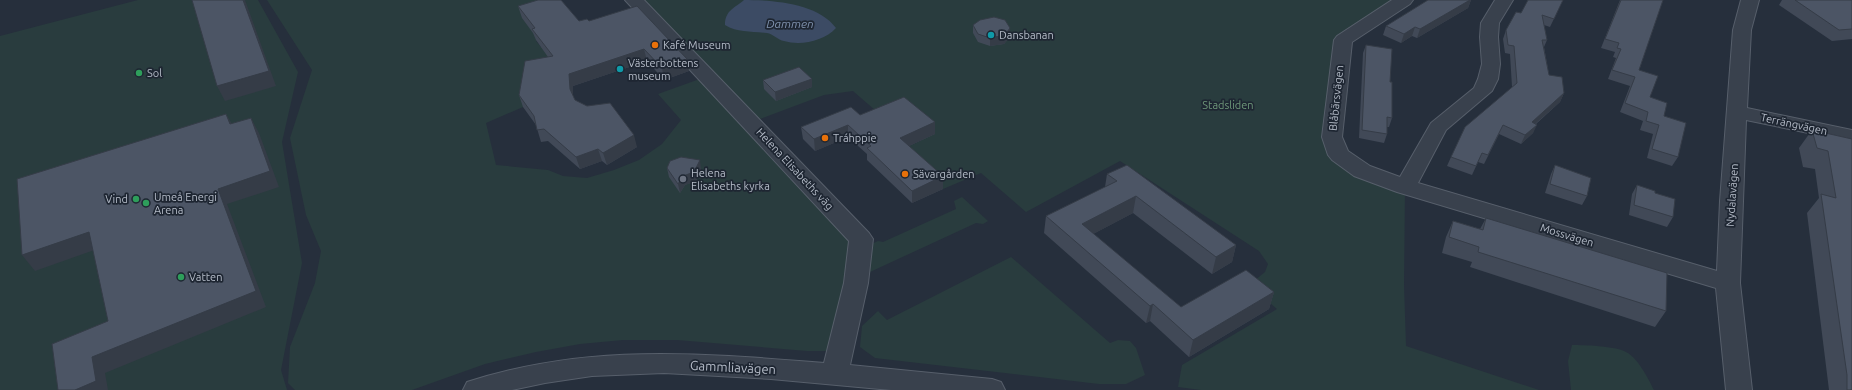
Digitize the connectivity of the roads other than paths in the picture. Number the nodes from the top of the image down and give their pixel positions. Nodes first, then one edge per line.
1 (634, 0) edge
2 (1404, 0) edge
3 (1504, 0) edge
4 (1750, 0) edge
5 (1737, 112) junction
6 (1852, 136) edge
7 (1405, 187) junction
8 (1728, 283) junction
9 (835, 374) junction
10 (476, 390) edge
11 (992, 390) edge
12 (1739, 390) edge

1 - 9 street, Helena Elisabeths väg
2 - 7 street, Blåbärsvägen
3 - 7 street
4 - 5 street, Nydalavägen
5 - 6 street, Terrängvägen
5 - 8 street, Nydalavägen
7 - 8 street, Mossvägen
8 - 12 street, Nydalavägen
9 - 10 street, Gammliavägen
9 - 11 street, Gammliavägen

